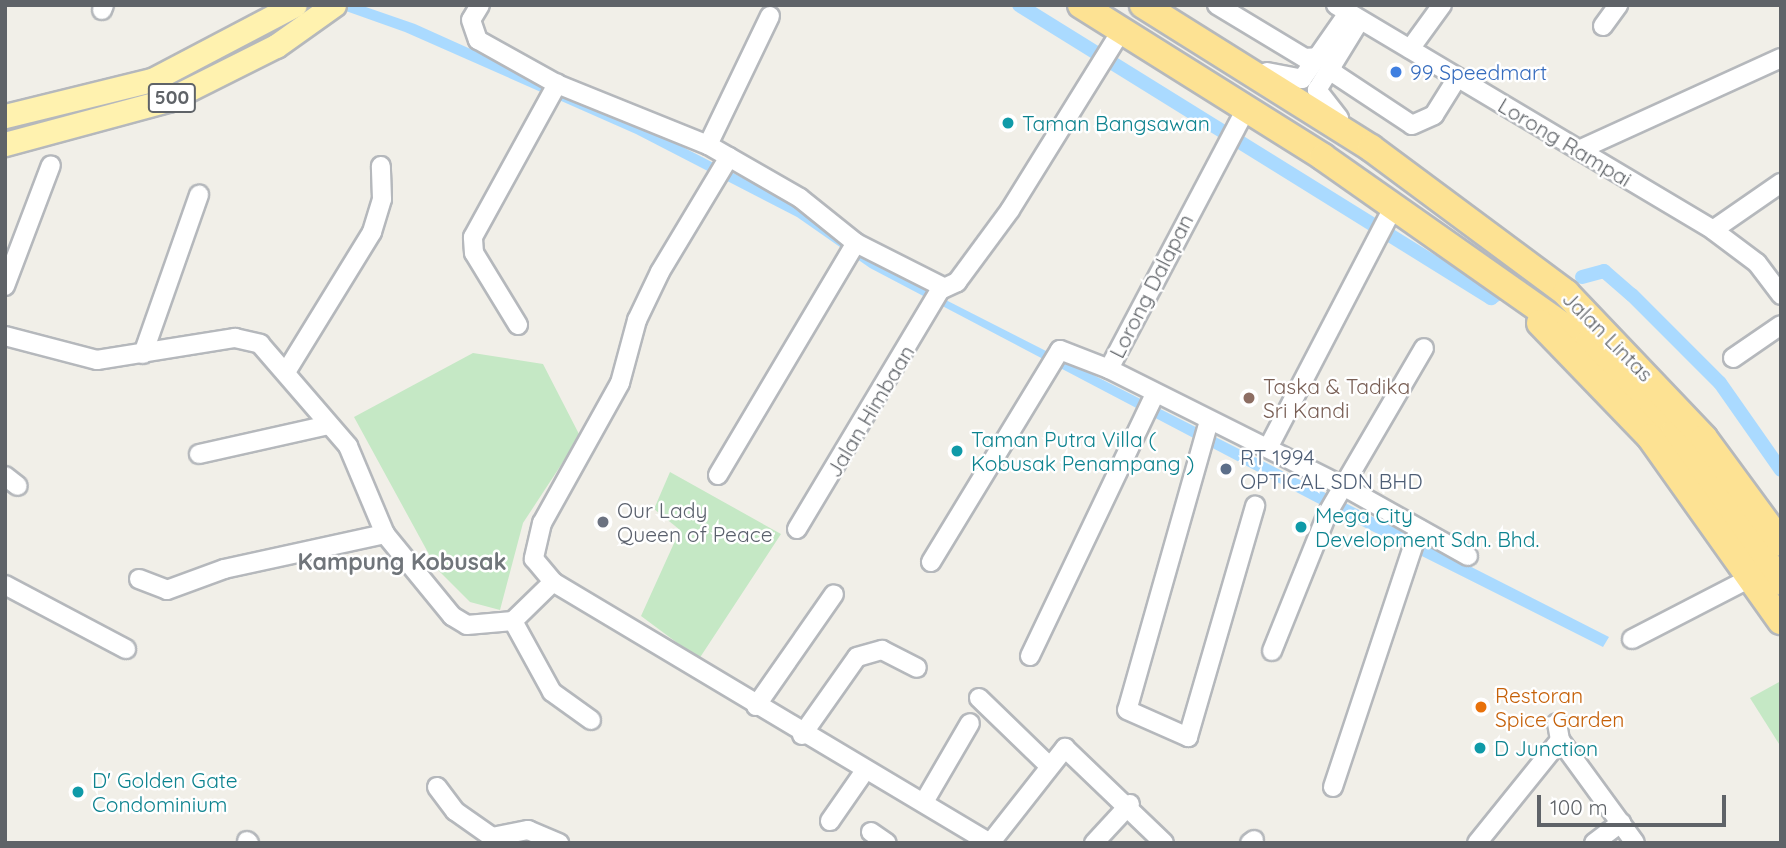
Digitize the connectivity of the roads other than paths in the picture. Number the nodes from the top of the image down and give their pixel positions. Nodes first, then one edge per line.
1 (295, 5) edge
2 (480, 5) edge
3 (1143, 5) edge
4 (1217, 5) edge
5 (1442, 5) edge
6 (1618, 5) edge
7 (1076, 6) edge
8 (329, 10) edge
9 (1348, 13) edge
10 (771, 16) dead end
11 (1604, 26) dead end
12 (1188, 34) junction
13 (1116, 40) junction
14 (1410, 49) junction
15 (1781, 58) edge
16 (1325, 61) junction
17 (1457, 78) junction
18 (554, 89) junction
19 (5, 116) edge
20 (1242, 116) junction
21 (5, 144) edge
22 (708, 145) junction
23 (1371, 148) junction
24 (1579, 150) junction
25 (726, 162) junction
26 (51, 165) dead end
27 (381, 166) dead end
28 (1781, 183) edge
29 (199, 195) dead end
30 (1392, 213) junction
31 (1713, 230) junction
32 (856, 243) junction
33 (1496, 276) junction
34 (1561, 284) junction
35 (5, 286) edge
36 (942, 289) junction
37 (1781, 295) edge
38 (1781, 325) edge
39 (517, 326) dead end
40 (5, 336) edge
41 (1424, 348) dead end
42 (143, 354) junction
43 (1732, 358) dead end
44 (1109, 369) junction
45 (286, 372) junction
46 (1155, 394) junction
47 (329, 425) junction
48 (1207, 431) junction
49 (1268, 448) junction
50 (199, 454) dead end
51 (718, 475) dead end
52 (1336, 500) junction
53 (1255, 506) dead end
54 (1781, 517) edge
55 (797, 528) dead end
56 (1417, 533) junction
57 (385, 534) junction
58 (1781, 543) edge
59 (1468, 556) dead end
60 (931, 562) dead end
61 (1752, 577) junction
62 (139, 579) dead end
63 (554, 582) junction
64 (1781, 583) edge
65 (5, 585) edge
66 (834, 594) dead end
67 (513, 621) junction
68 (1781, 621) edge
69 (1632, 639) dead end
70 (126, 649) dead end
71 (1272, 651) dead end
72 (1030, 656) dead end
73 (917, 668) dead end
74 (979, 698) dead end
75 (756, 706) junction
76 (591, 720) dead end
77 (970, 723) dead end
78 (802, 735) junction
79 (1047, 764) junction
80 (864, 772) junction
81 (437, 787) dead end
82 (1333, 787) dead end
83 (924, 802) junction
84 (1130, 804) junction
85 (830, 821) dead end
86 (1621, 823) junction
87 (871, 832) dead end
88 (991, 842) edge
89 (559, 843) edge
90 (887, 843) edge
91 (1094, 843) edge
92 (1164, 843) edge
93 (1477, 843) edge
94 (1594, 843) edge
95 (1635, 843) edge

1 - 19 main road, 500
2 - 18 street
3 - 12 highway, Jalan Lintas
4 - 16 street
5 - 14 street
6 - 11 street
7 - 13 highway, Jalan Lintas
8 - 21 main road, 500
9 - 14 street, Lorong Rampai
9 - 16 street
10 - 22 street
12 - 16 street
12 - 23 highway, Jalan Lintas
13 - 20 highway, Jalan Lintas
13 - 36 street
14 - 17 street, Lorong Rampai
15 - 24 street
16 - 17 street
16 - 23 street
17 - 24 street, Lorong Rampai
18 - 22 street
18 - 39 street
20 - 30 highway, Jalan Lintas
20 - 44 street, Lorong Dalapan
22 - 25 street
23 - 34 highway, Jalan Lintas
24 - 31 street, Lorong Rampai
25 - 32 street
25 - 63 street
26 - 35 street
27 - 45 street
28 - 31 street
29 - 42 street
30 - 33 highway, Jalan Lintas
30 - 49 street
31 - 37 street, Lorong Rampai
32 - 36 street
32 - 51 street
33 - 61 highway, Jalan Lintas
33 - 64 highway, Jalan Lintas
34 - 54 highway, Jalan Lintas
34 - 58 highway, Jalan Lintas
36 - 55 street, Jalan Himbaan
38 - 43 street
40 - 42 street
41 - 52 street
42 - 45 street
44 - 46 street, Lorong Dalapan
44 - 60 street
45 - 47 street
46 - 48 street, Lorong Dalapan
46 - 72 street
47 - 50 street
47 - 57 street
48 - 49 street, Lorong Dalapan
48 - 53 street
49 - 52 street, Lorong Dalapan
52 - 56 street, Lorong Dalapan
52 - 71 street
56 - 59 street, Lorong Dalapan
56 - 82 street
57 - 62 street
57 - 67 street
61 - 68 highway, Jalan Lintas
61 - 69 street
63 - 67 street
63 - 75 street
65 - 70 street
66 - 75 street
67 - 76 street
73 - 78 street
74 - 79 street
75 - 78 street
77 - 83 street
78 - 80 street
79 - 84 street
79 - 88 street
80 - 83 street
80 - 85 street
81 - 89 street
83 - 88 street
84 - 91 street
84 - 92 street
86 - 93 street
86 - 94 street
86 - 95 street
87 - 90 street

